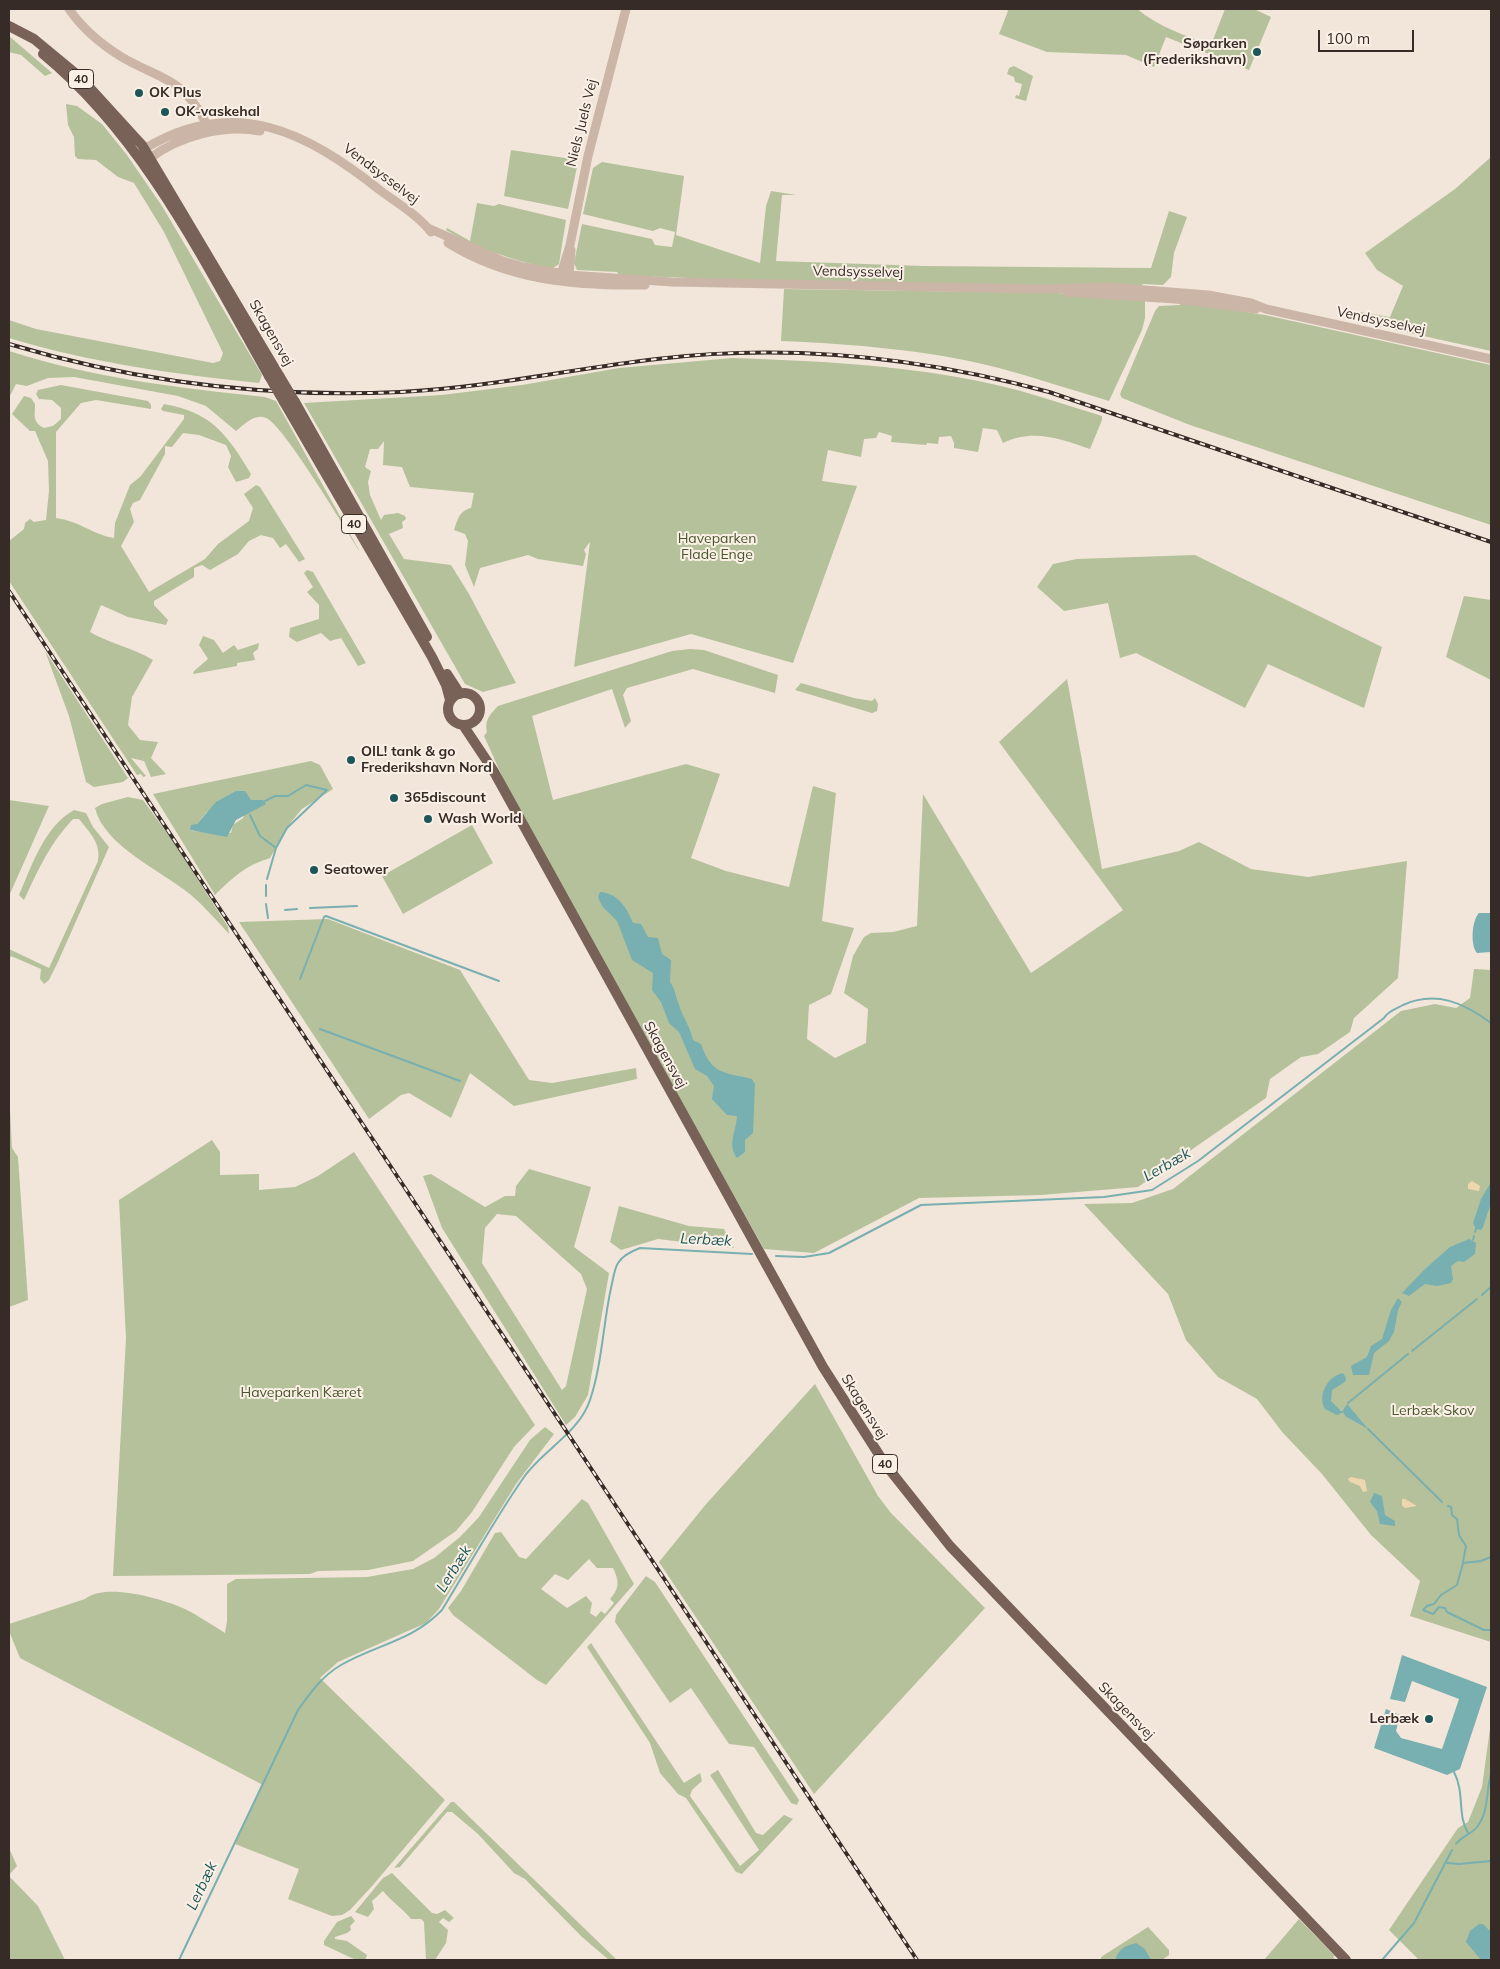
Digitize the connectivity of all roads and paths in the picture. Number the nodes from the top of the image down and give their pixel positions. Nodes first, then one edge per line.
1 (69, 9) edge
2 (626, 9) edge
3 (9, 26) edge
4 (206, 124) junction
5 (288, 135) junction
6 (144, 155) junction
7 (428, 228) junction
8 (565, 274) junction
9 (672, 282) junction
10 (563, 283) junction
11 (1491, 359) edge
12 (289, 402) junction
13 (460, 694) junction
14 (450, 700) junction
15 (475, 720) junction
16 (463, 724) junction
17 (492, 770) junction
18 (1346, 1960) edge

1 - 4 street
2 - 8 street, Niels Juels Vej
3 - 6 main road, Skagensvej / 40
3 - 6 main road, Skagensvej / 40
4 - 5 street, Vendsysselvej
4 - 6 street, Vendsysselvej
5 - 6 street, Vendsysselvej
5 - 7 street, Vendsysselvej
6 - 12 main road, Skagensvej / 40, bridge
6 - 12 main road, Skagensvej / 40, bridge
7 - 8 street, Vendsysselvej
7 - 10 street, Vendsysselvej
8 - 9 street, Vendsysselvej
8 - 10 street, Niels Juels Vej
9 - 10 street, Vendsysselvej
9 - 11 street, Vendsysselvej
12 - 13 main road, Skagensvej / 40
12 - 14 main road, Skagensvej / 40
13 - 14 main road
13 - 15 main road, 40
14 - 16 main road, 40
15 - 16 main road
15 - 17 main road, Skagensvej / 40
16 - 17 main road, Skagensvej / 40
17 - 18 main road, Skagensvej / 40

